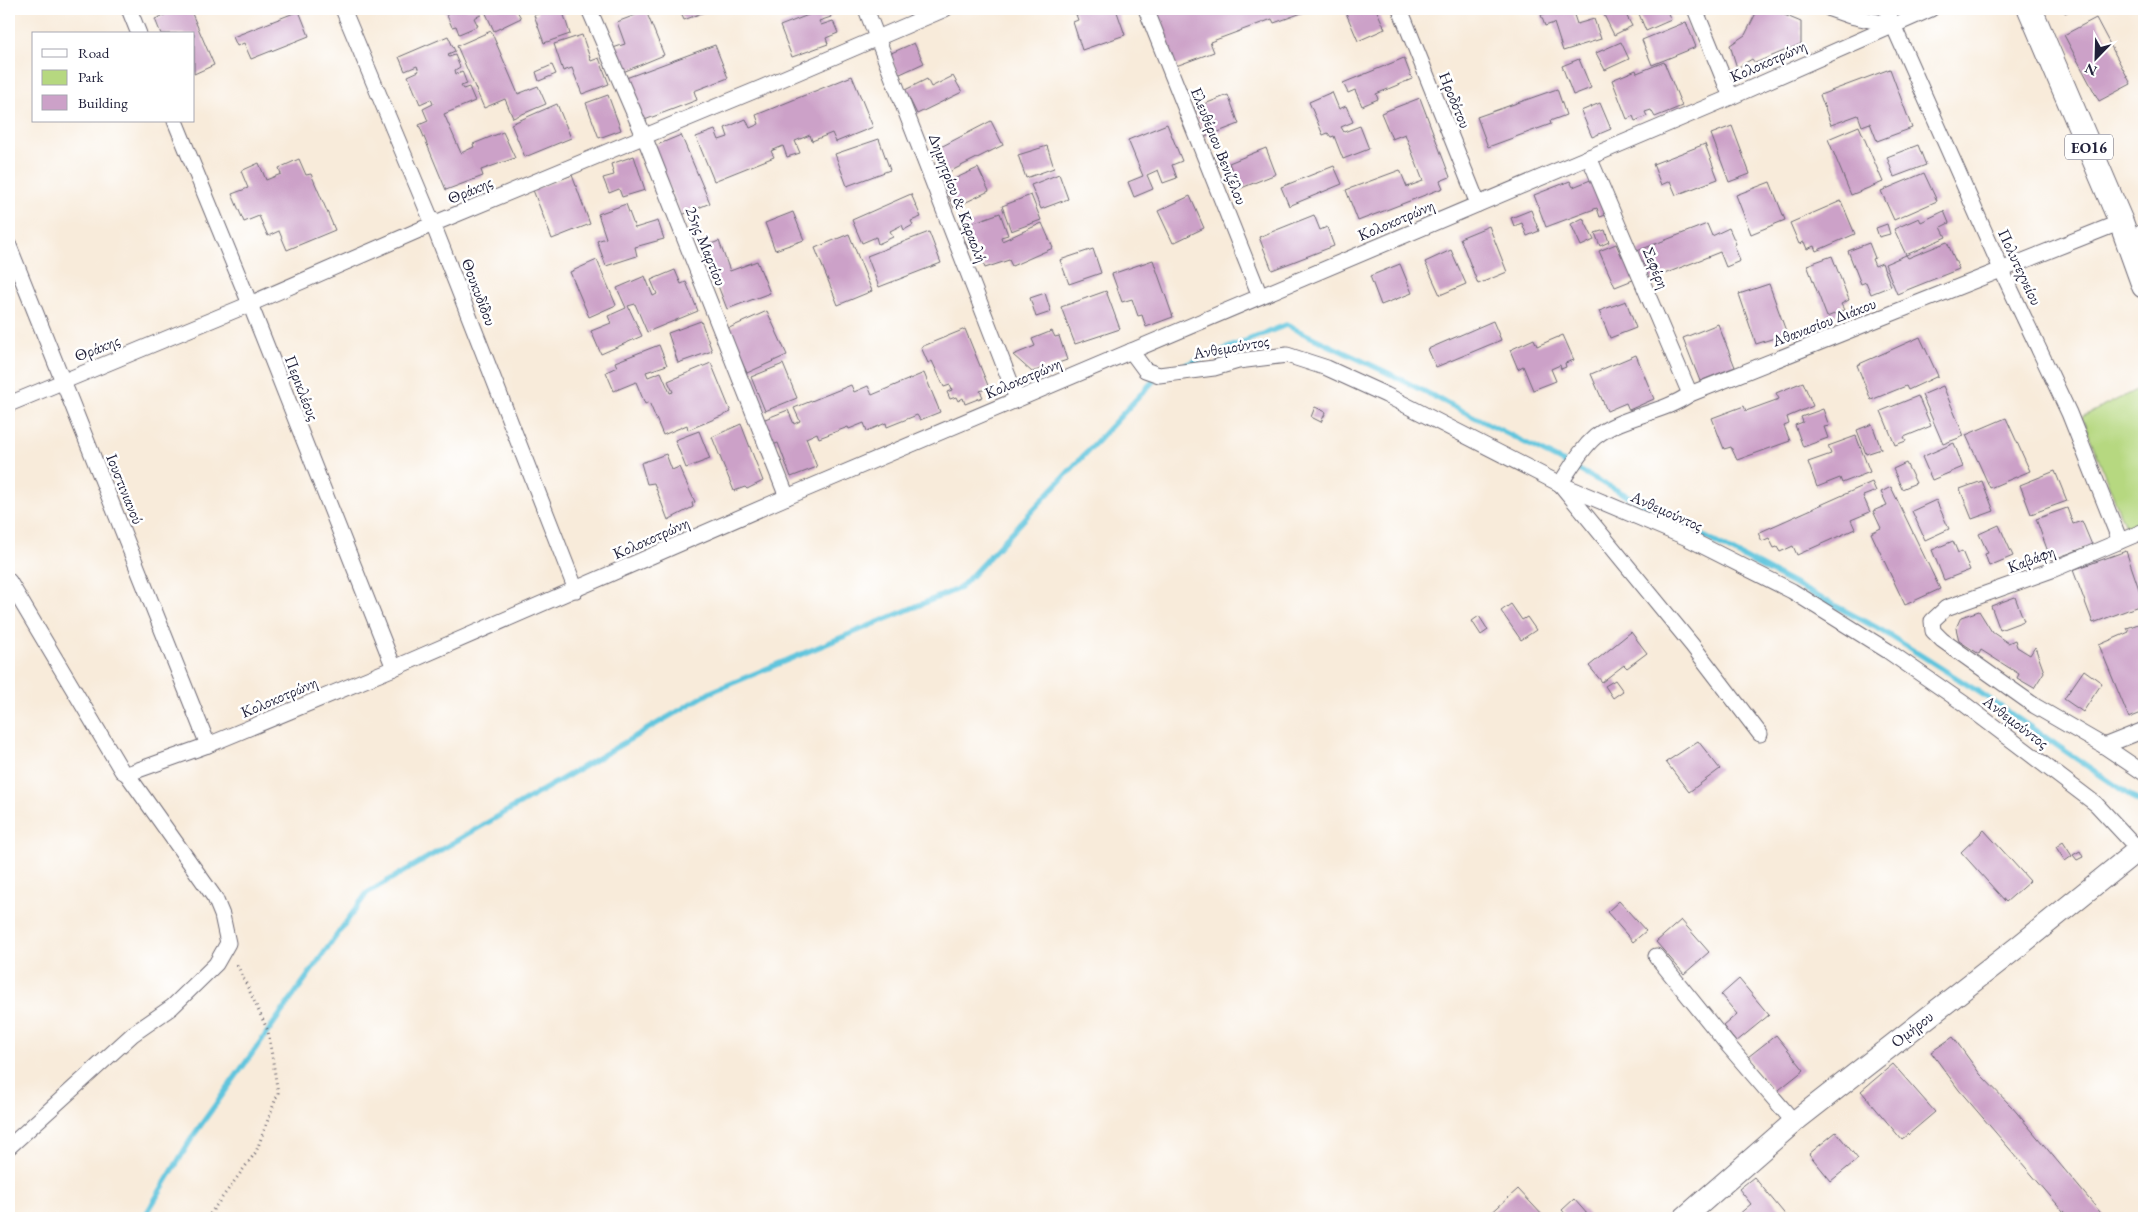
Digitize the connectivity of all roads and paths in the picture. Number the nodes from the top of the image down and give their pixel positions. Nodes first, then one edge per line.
1 (129, 9) edge
2 (343, 9) edge
3 (589, 9) edge
4 (866, 9) edge
5 (945, 9) edge
6 (1146, 9) edge
7 (1400, 9) edge
8 (1695, 9) edge
9 (1830, 9) edge
10 (1886, 9) edge
11 (1931, 9) edge
12 (2030, 9) edge
13 (1893, 25) junction
14 (138, 32) edge
15 (878, 38) junction
16 (1731, 97) junction
17 (175, 122) edge
18 (644, 136) junction
19 (1589, 157) junction
20 (1478, 204) junction
21 (434, 224) junction
22 (2131, 232) edge
23 (9, 246) edge
24 (2002, 271) junction
25 (2144, 286) edge
26 (1260, 296) junction
27 (250, 304) junction
28 (1131, 351) junction
29 (63, 381) junction
30 (1690, 394) junction
31 (1017, 399) junction
32 (9, 404) edge
33 (1560, 484) junction
34 (787, 498) junction
35 (2143, 537) edge
36 (2120, 541) junction
37 (9, 582) edge
38 (576, 590) junction
39 (1932, 621) joint
40 (394, 668) junction
41 (2144, 730) edge
42 (1760, 734) dead end
43 (208, 745) junction
44 (2104, 746) junction
45 (2144, 773) edge
46 (127, 774) junction
47 (2141, 847) edge
48 (228, 943) junction
49 (1656, 956) dead end
50 (1794, 1122) junction
51 (9, 1147) edge
52 (207, 1218) edge
53 (1684, 1218) edge

1 - 14 street
2 - 21 street, Θουκυδίδου
3 - 18 street, 25ης Μαρτίου
4 - 15 street, Δημητρίου & Καραολή
5 - 15 street, Θράκης
6 - 26 street, Ελευθέριου Βενιζέλου
7 - 20 street, Ηροδότου
8 - 16 street
9 - 13 street
10 - 13 street, Πολυτεχνείου
11 - 13 street, Κολοκοτρώνη
12 - 22 main road, ΕΟ16
13 - 16 street, Κολοκοτρώνη
13 - 24 street, Πολυτεχνείου
15 - 18 street, Θράκης
15 - 31 street, Δημητρίου & Καραολή
16 - 19 street, Κολοκοτρώνη
17 - 27 street, Περικλέους
18 - 21 street, Θράκης
18 - 34 street, 25ης Μαρτίου
19 - 20 street, Κολοκοτρώνη
19 - 30 street, Σεφέρη
20 - 26 street, Κολοκοτρώνη
21 - 27 street, Θράκης
21 - 38 street, Θουκυδίδου
22 - 24 street, Αθανασίου Διάκου
22 - 25 main road, ΕΟ16
23 - 29 street, Ιουστινιανού
24 - 30 street, Αθανασίου Διάκου
24 - 36 street, Πολυτεχνείου
26 - 28 street, Κολοκοτρώνη
27 - 29 street, Θράκης
27 - 40 street, Περικλέους
28 - 31 street, Κολοκοτρώνη
28 - 33 street, Ανθεμούντος
29 - 32 street, Θράκης
29 - 43 street, Ιουστινιανού
30 - 33 street, Αθανασίου Διάκου
31 - 34 street, Κολοκοτρώνη
33 - 42 street
33 - 47 street, Ανθεμούντος
34 - 38 street, Κολοκοτρώνη
35 - 36 street, Καβάφη
36 - 39 street, Καβάφη
37 - 46 street
38 - 40 street, Κολοκοτρώνη
39 - 44 street, Ανθεμούντος
40 - 43 street, Κολοκοτρώνη
41 - 44 street
43 - 46 street, Κολοκοτρώνη
44 - 45 street, Ανθεμούντος
46 - 48 street
47 - 50 street, Ομήρου
48 - 51 street
48 - 52 path
49 - 50 street
50 - 53 street, Ομήρου

